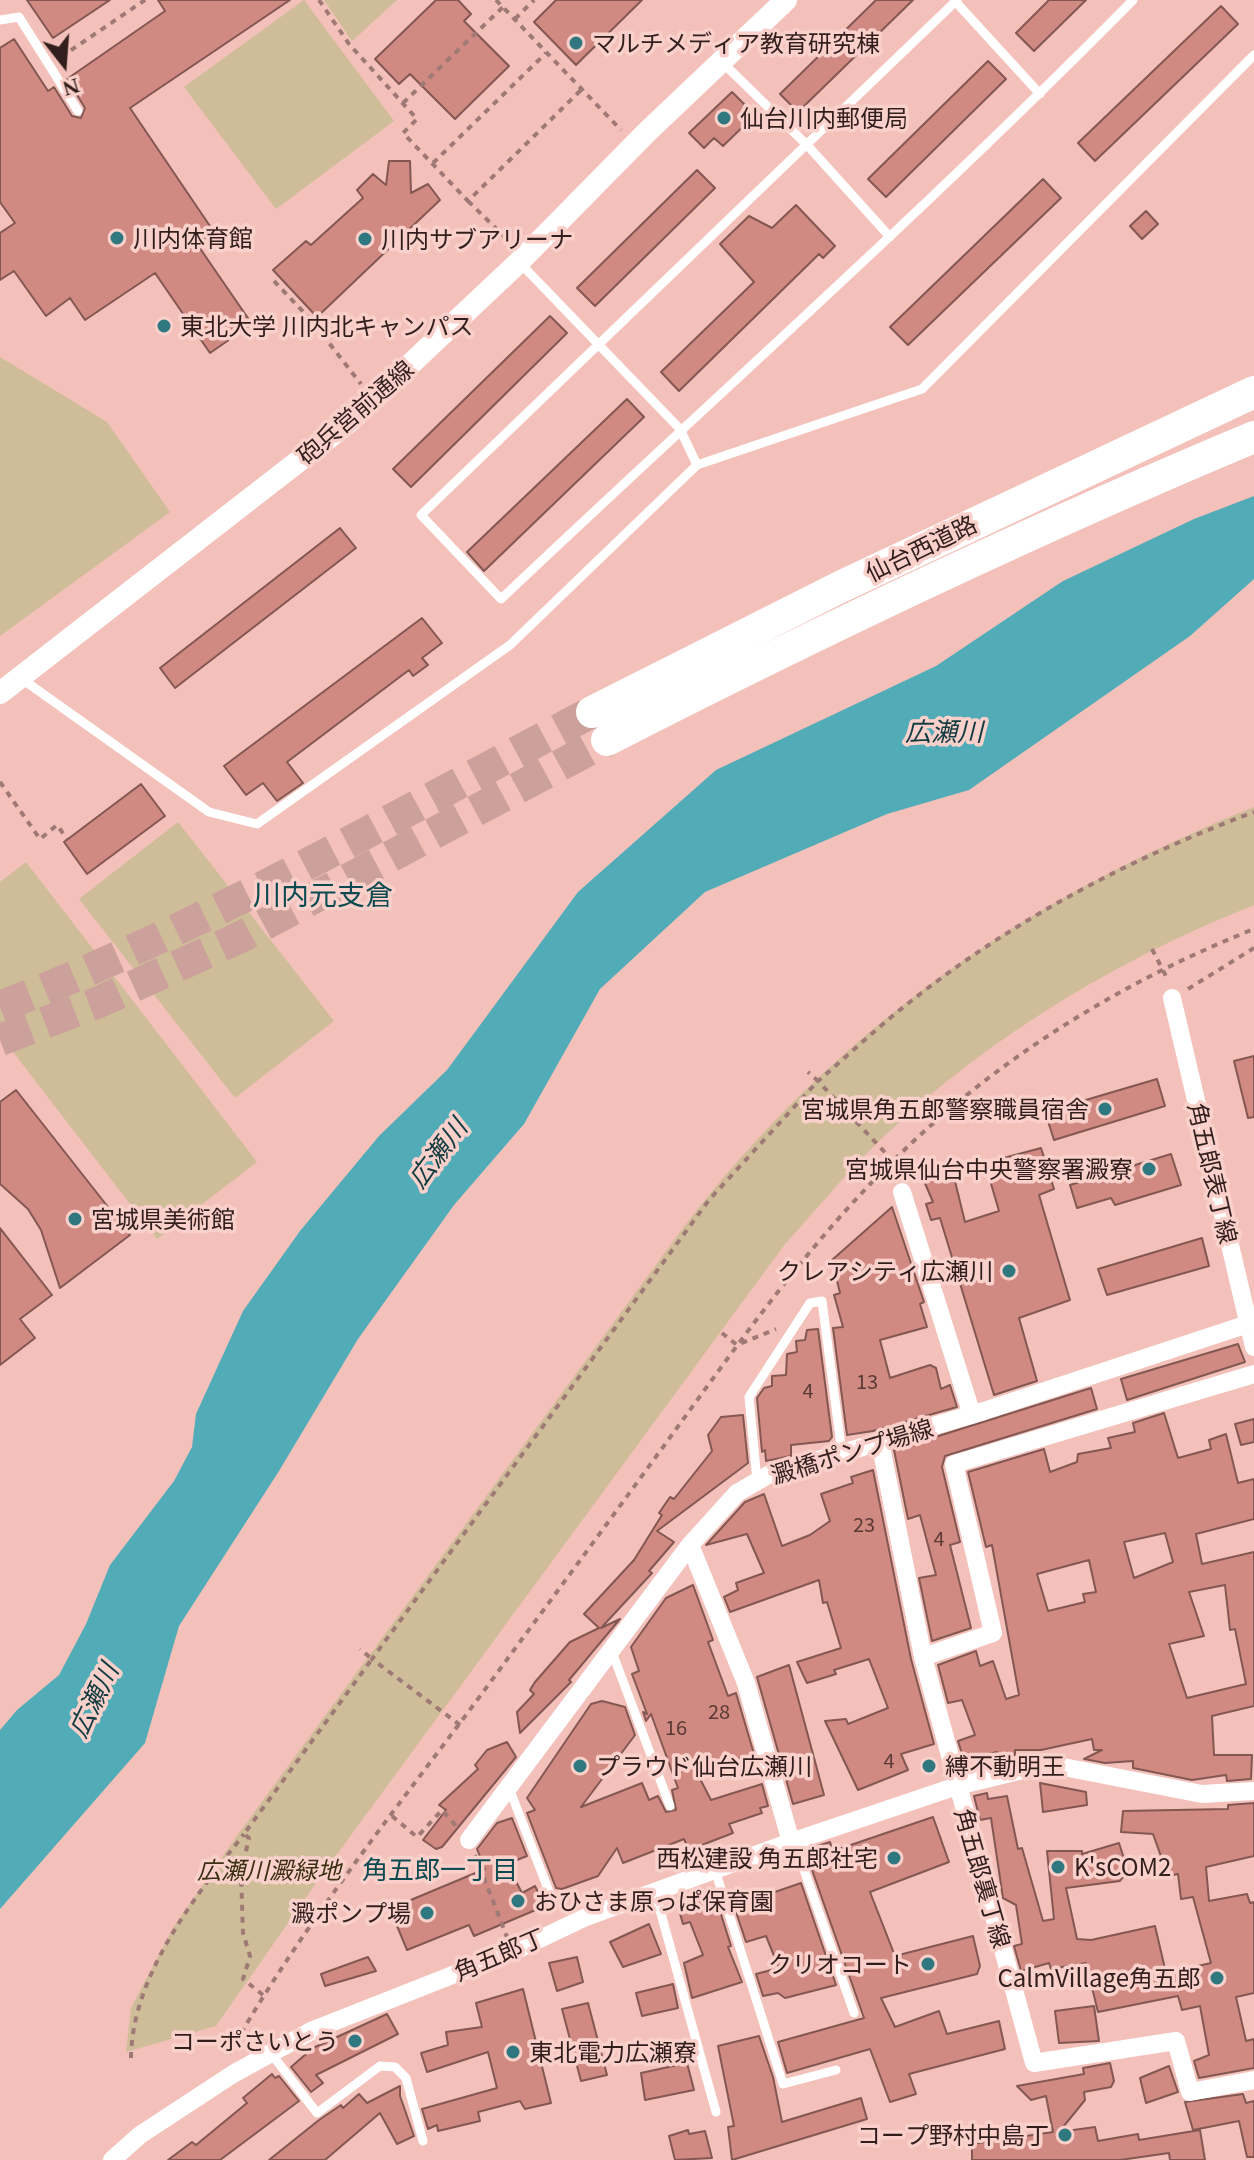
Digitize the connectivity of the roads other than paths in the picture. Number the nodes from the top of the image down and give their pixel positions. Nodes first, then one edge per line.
1 (786, 0) edge
2 (1133, 0) edge
3 (956, 1) edge
4 (0, 20) edge
5 (1254, 55) edge
6 (722, 62) junction
7 (1040, 94) junction
8 (78, 111) dead end
9 (808, 146) junction
10 (890, 237) junction
11 (519, 262) junction
12 (599, 342) junction
13 (1254, 392) edge
14 (680, 429) junction
15 (1254, 437) edge
16 (697, 465) junction
17 (20, 677) junction
18 (0, 693) edge
19 (592, 712) tunnel mouth
20 (607, 740) tunnel mouth
21 (1174, 997) road end
22 (902, 1192) dead end
23 (1252, 1324) edge
24 (1254, 1347) edge
25 (1254, 1374) edge
26 (972, 1415) junction
27 (880, 1442) junction
28 (842, 1453) junction
29 (757, 1481) junction
30 (690, 1545) junction
31 (610, 1647) junction
32 (923, 1657) junction
33 (957, 1786) junction
34 (509, 1788) junction
35 (1254, 1791) edge
36 (670, 1806) dead end
37 (469, 1840) road end
38 (792, 1841) junction
39 (715, 1870) junction
40 (655, 1892) junction
41 (550, 1894) dead end
42 (854, 2013) dead end
43 (270, 2052) junction
44 (836, 2070) dead end
45 (1254, 2080) edge
46 (716, 2112) dead end
47 (423, 2141) dead end
48 (112, 2160) edge

1 - 6 street, 砲兵営前通線
2 - 7 lane
3 - 7 lane
3 - 9 lane
4 - 8 lane
5 - 16 lane
6 - 9 lane
6 - 11 street, 砲兵営前通線
7 - 10 lane
9 - 10 lane
9 - 12 lane
10 - 14 lane
11 - 12 lane
11 - 17 street, 砲兵営前通線
12 - 14 lane
12 - 14 lane
13 - 19 highway, 仙台西道路
14 - 16 lane
15 - 20 highway, 仙台西道路
16 - 17 lane
17 - 18 street, 砲兵営前通線
21 - 23 street, 角五郎表丁線
22 - 26 street
23 - 24 street, 角五郎表丁線
23 - 26 street, 澱橋ポンプ場線
25 - 32 street
26 - 27 street, 澱橋ポンプ場線
27 - 28 street, 澱橋ポンプ場線
27 - 32 street, 角五郎裏丁線
28 - 29 street, 澱橋ポンプ場線
28 - 29 lane
29 - 30 street, 澱橋ポンプ場線
30 - 31 street, 澱橋ポンプ場線
30 - 38 street
31 - 34 street, 澱橋ポンプ場線
31 - 36 lane
32 - 33 street, 角五郎裏丁線
33 - 35 street, 角五郎丁
33 - 38 street, 角五郎丁
33 - 45 street, 角五郎裏丁線
34 - 37 street, 澱橋ポンプ場線
34 - 41 lane
38 - 39 street, 角五郎丁
38 - 42 lane
39 - 40 street, 角五郎丁
39 - 44 lane
40 - 43 street, 角五郎丁
40 - 46 lane
43 - 47 lane
43 - 48 street, 角五郎丁

